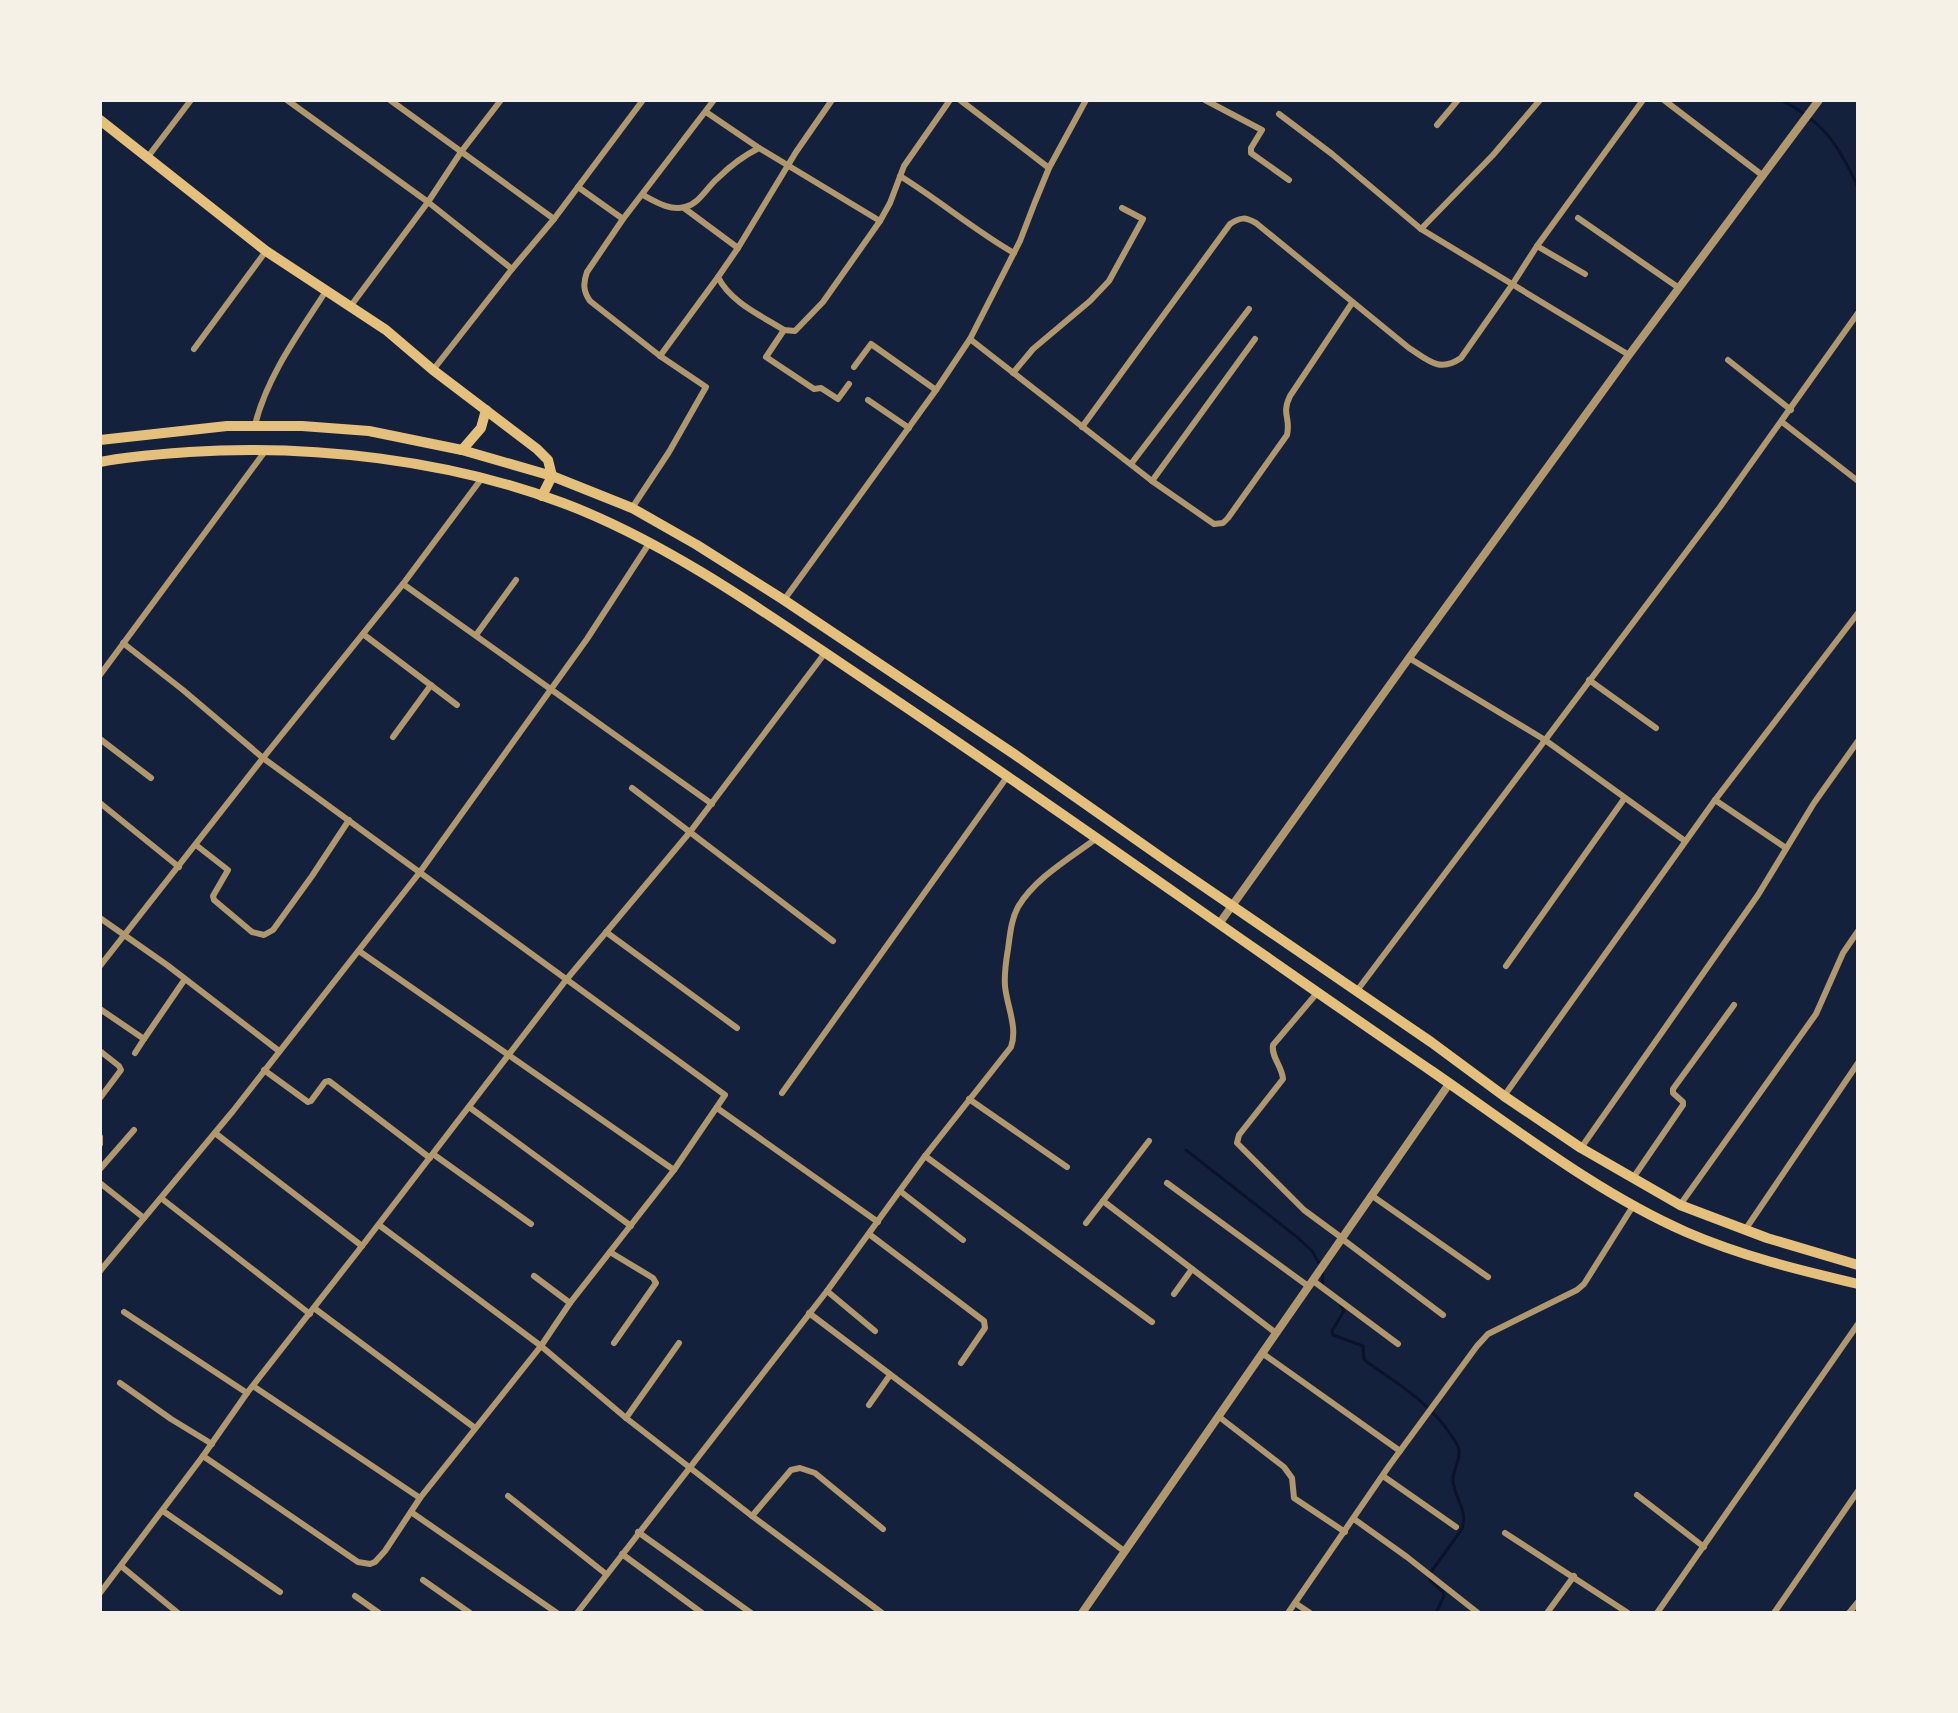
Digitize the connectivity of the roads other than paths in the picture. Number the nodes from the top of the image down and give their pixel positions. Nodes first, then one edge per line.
1 (191, 100) edge
2 (287, 100) edge
3 (390, 100) edge
4 (501, 100) edge
5 (643, 100) edge
6 (714, 100) edge
7 (832, 100) edge
8 (950, 100) edge
9 (960, 100) edge
10 (1086, 100) edge
11 (1205, 100) edge
12 (1458, 100) edge
13 (1540, 100) edge
14 (1643, 100) edge
15 (1664, 100) edge
16 (1818, 101) edge
17 (706, 112) junction
18 (1279, 114) dead end
19 (100, 120) edge
20 (1437, 125) dead end
21 (759, 148) junction
22 (461, 152) junction
23 (146, 158) junction
24 (788, 165) junction
25 (1049, 168) junction
26 (1762, 175) junction
27 (900, 176) junction
28 (1289, 180) dead end
29 (578, 187) junction
30 (643, 195) junction
31 (428, 202) junction
32 (684, 208) junction
33 (1122, 208) dead end
34 (1578, 218) dead end
35 (554, 219) junction
36 (623, 219) junction
37 (880, 221) junction
38 (1421, 229) junction
39 (1537, 246) junction
40 (738, 248) junction
41 (266, 251) junction
42 (1014, 253) junction
43 (512, 269) junction
44 (1585, 274) dead end
45 (718, 277) junction
46 (1512, 285) junction
47 (1679, 288) junction
48 (326, 291) junction
49 (1352, 303) junction
50 (350, 308) junction
51 (1249, 309) dead end
52 (1858, 313) edge
53 (784, 330) junction
54 (970, 339) junction
55 (1255, 339) dead end
56 (194, 349) dead end
57 (1629, 355) junction
58 (660, 356) junction
59 (1728, 360) dead end
60 (854, 367) dead end
61 (433, 370) junction
62 (1013, 373) junction
63 (849, 384) dead end
64 (936, 390) junction
65 (868, 400) dead end
66 (486, 410) junction
67 (1791, 410) junction
68 (1782, 422) junction
69 (255, 425) junction
70 (1082, 427) junction
71 (909, 428) junction
72 (100, 440) edge
73 (266, 450) junction
74 (462, 450) junction
75 (100, 462) edge
76 (1131, 464) junction
77 (552, 476) junction
78 (482, 478) junction
79 (1152, 481) junction
80 (1858, 481) edge
81 (574, 485) junction
82 (542, 496) junction
83 (565, 503) junction
84 (632, 508) junction
85 (650, 542) junction
86 (516, 580) dead end
87 (403, 584) junction
88 (784, 600) junction
89 (1858, 613) edge
90 (363, 634) junction
91 (476, 635) junction
92 (123, 643) junction
93 (825, 653) junction
94 (1409, 658) junction
95 (100, 675) edge
96 (1589, 680) junction
97 (431, 685) junction
98 (551, 688) junction
99 (457, 705) dead end
100 (1656, 728) dead end
101 (393, 737) dead end
102 (100, 739) edge
103 (1545, 740) junction
104 (1858, 741) edge
105 (263, 758) junction
106 (1007, 777) junction
107 (151, 778) dead end
108 (632, 788) dead end
109 (1624, 799) junction
110 (1715, 800) junction
111 (100, 803) edge
112 (712, 804) junction
113 (349, 820) junction
114 (690, 832) junction
115 (1097, 838) junction
116 (1685, 841) junction
117 (196, 845) junction
118 (1786, 848) junction
119 (179, 867) junction
120 (420, 872) junction
121 (1232, 905) junction
122 (100, 918) edge
123 (1219, 924) junction
124 (1858, 931) edge
125 (606, 932) junction
126 (123, 934) junction
127 (833, 941) dead end
128 (359, 951) junction
129 (100, 966) edge
130 (1506, 966) dead end
131 (185, 979) junction
132 (566, 980) junction
133 (1356, 992) junction
134 (1317, 993) junction
135 (1734, 1005) dead end
136 (100, 1009) edge
137 (737, 1028) dead end
138 (144, 1039) junction
139 (100, 1051) edge
140 (279, 1051) junction
141 (135, 1053) dead end
142 (509, 1054) junction
143 (1858, 1063) edge
144 (264, 1070) junction
145 (1449, 1084) junction
146 (782, 1093) dead end
147 (1504, 1096) junction
148 (100, 1098) edge
149 (969, 1099) junction
150 (469, 1107) junction
151 (717, 1108) junction
152 (134, 1130) dead end
153 (215, 1133) junction
154 (100, 1137) edge
155 (1149, 1141) dead end
156 (100, 1144) edge
157 (1581, 1148) junction
158 (431, 1156) junction
159 (925, 1156) junction
160 (1067, 1167) dead end
161 (100, 1169) edge
162 (674, 1170) junction
163 (1633, 1178) junction
164 (100, 1183) edge
165 (1167, 1183) dead end
166 (900, 1191) junction
167 (1371, 1195) junction
168 (161, 1198) junction
169 (1103, 1201) junction
170 (1680, 1205) junction
171 (1633, 1206) junction
172 (144, 1218) junction
173 (878, 1222) junction
174 (1086, 1223) dead end
175 (531, 1224) dead end
176 (379, 1225) junction
177 (631, 1226) junction
178 (1745, 1230) junction
179 (869, 1234) junction
180 (1341, 1238) junction
181 (1767, 1238) junction
182 (963, 1240) dead end
183 (362, 1246) junction
184 (610, 1252) junction
185 (1760, 1260) junction
186 (1858, 1265) edge
187 (1192, 1269) junction
188 (100, 1271) edge
189 (534, 1276) dead end
190 (1488, 1277) dead end
191 (1310, 1283) junction
192 (1858, 1284) edge
193 (827, 1291) junction
194 (1174, 1294) dead end
195 (570, 1303) junction
196 (312, 1311) junction
197 (124, 1312) dead end
198 (809, 1313) junction
199 (1443, 1315) dead end
200 (1152, 1322) dead end
201 (1858, 1324) edge
202 (875, 1331) dead end
203 (1276, 1333) junction
204 (614, 1343) dead end
205 (679, 1343) dead end
206 (1398, 1344) dead end
207 (541, 1346) junction
208 (1262, 1353) junction
209 (961, 1363) dead end
210 (890, 1375) junction
211 (120, 1383) dead end
212 (253, 1386) junction
213 (247, 1393) junction
214 (869, 1405) dead end
215 (1218, 1416) junction
216 (626, 1418) junction
217 (475, 1428) junction
218 (212, 1444) junction
219 (1400, 1451) junction
220 (203, 1456) junction
221 (691, 1468) junction
222 (1383, 1476) junction
223 (1858, 1491) edge
224 (1637, 1495) dead end
225 (508, 1496) dead end
226 (420, 1498) junction
227 (163, 1511) junction
228 (411, 1512) junction
229 (752, 1516) junction
230 (1354, 1519) junction
231 (1456, 1527) dead end
232 (883, 1529) dead end
233 (638, 1532) junction
234 (1345, 1532) junction
235 (1505, 1533) dead end
236 (1704, 1547) junction
237 (1124, 1551) junction
238 (622, 1554) junction
239 (121, 1566) junction
240 (606, 1574) junction
241 (1574, 1576) junction
242 (423, 1580) dead end
243 (280, 1592) dead end
244 (100, 1593) edge
245 (355, 1596) dead end
246 (1858, 1602) edge
247 (1295, 1603) junction
248 (178, 1613) edge
249 (379, 1613) edge
250 (470, 1613) edge
251 (557, 1613) edge
252 (577, 1613) edge
253 (702, 1613) edge
254 (751, 1613) edge
255 (882, 1613) edge
256 (1082, 1613) edge
257 (1288, 1613) edge
258 (1310, 1613) edge
259 (1478, 1613) edge
260 (1547, 1613) edge
261 (1628, 1613) edge
262 (1658, 1613) edge
263 (1774, 1613) edge
264 (1849, 1613) edge

1 - 23 street
2 - 31 street
3 - 22 street
4 - 22 street
5 - 29 street
6 - 17 street
7 - 24 street
8 - 27 street
9 - 25 street
10 - 25 street
11 - 28 street
12 - 20 street
13 - 38 street
14 - 39 street
15 - 26 street
16 - 26 street
17 - 21 street
17 - 30 street
18 - 38 street
19 - 23 main road
21 - 24 street
21 - 32 street
22 - 31 street
22 - 35 street
23 - 41 main road
24 - 37 street
24 - 40 street
25 - 42 street
26 - 47 street
27 - 37 street
27 - 42 street
29 - 35 street
29 - 36 street
30 - 32 street
30 - 36 street
31 - 43 street
31 - 50 street
32 - 40 street
33 - 62 street
34 - 47 street
35 - 43 street
36 - 58 street
37 - 53 street
38 - 46 street
39 - 44 street
39 - 46 street
40 - 45 street
41 - 48 main road
41 - 56 street
42 - 54 street
43 - 61 street
45 - 53 street
45 - 58 street
46 - 49 street
46 - 57 street
47 - 57 street
48 - 50 main road
48 - 69 street
49 - 70 street
49 - 79 street
50 - 61 main road
51 - 76 street
52 - 67 street
53 - 63 street
54 - 62 street
54 - 64 street
55 - 79 street
57 - 94 street
58 - 84 street
59 - 67 street
60 - 64 street
61 - 66 main road
62 - 70 street
64 - 71 street
65 - 71 street
66 - 74 main road
66 - 77 main road
67 - 68 street
68 - 80 street
68 - 96 street
69 - 72 main road
69 - 74 main road
70 - 76 street
71 - 88 street
73 - 75 main road
73 - 78 main road
73 - 92 street
74 - 77 main road
76 - 79 street
77 - 81 main road
77 - 82 main road
78 - 82 main road
78 - 87 street
81 - 83 main road
81 - 84 main road
82 - 83 main road
83 - 85 main road
84 - 88 main road
85 - 93 main road
85 - 98 street
86 - 91 street
87 - 90 street
87 - 91 street
88 - 121 main road
89 - 110 street
90 - 97 street
90 - 105 street
91 - 98 street
92 - 95 street
92 - 105 street
93 - 106 main road
93 - 112 street
94 - 103 street
94 - 121 street
96 - 100 street
96 - 103 street
97 - 99 street
97 - 101 street
98 - 112 street
98 - 120 street
102 - 107 street
103 - 109 street
103 - 133 street
104 - 118 street
105 - 113 street
105 - 117 street
106 - 115 main road
106 - 146 street
108 - 114 street
109 - 116 street
109 - 130 street
110 - 116 street
110 - 118 street
111 - 119 street
112 - 114 street
113 - 117 street
113 - 120 street
114 - 125 street
114 - 127 street
115 - 123 main road
115 - 149 street
116 - 147 street
117 - 119 street
118 - 157 street
119 - 126 street
120 - 128 street
120 - 132 street
121 - 123 street
121 - 133 main road
122 - 126 street
123 - 134 main road
124 - 170 street
125 - 132 street
125 - 137 street
126 - 129 street
126 - 131 street
128 - 140 street
128 - 142 street
131 - 138 street
131 - 140 street
132 - 142 street
132 - 151 street
133 - 147 main road
134 - 145 main road
134 - 180 street
135 - 163 street
136 - 138 street
138 - 141 street
139 - 148 street
140 - 144 street
142 - 150 street
142 - 162 street
143 - 178 street
144 - 153 street
144 - 158 street
145 - 167 street
145 - 171 main road
147 - 157 main road
149 - 159 street
149 - 160 street
150 - 158 street
150 - 177 street
151 - 162 street
151 - 173 street
152 - 161 street
153 - 168 street
153 - 183 street
154 - 156 street
155 - 169 street
157 - 163 main road
158 - 175 street
158 - 176 street
159 - 166 street
159 - 200 street
162 - 177 street
163 - 170 main road
164 - 172 street
165 - 191 street
166 - 173 street
166 - 182 street
167 - 180 street
167 - 190 street
168 - 172 street
168 - 196 street
169 - 174 street
169 - 187 street
170 - 178 main road
171 - 185 main road
171 - 219 street
172 - 188 street
173 - 179 street
176 - 183 street
176 - 207 street
177 - 184 street
178 - 181 main road
179 - 193 street
179 - 209 street
180 - 191 street
180 - 199 street
181 - 185 main road
181 - 186 main road
183 - 196 street
184 - 195 street
184 - 204 street
185 - 192 main road
187 - 194 street
187 - 203 street
189 - 195 street
191 - 203 street
191 - 206 street
193 - 198 street
193 - 202 street
195 - 207 street
196 - 212 street
196 - 217 street
197 - 213 street
198 - 210 street
198 - 221 street
201 - 236 street
203 - 208 street
205 - 216 street
207 - 216 street
207 - 217 street
208 - 215 street
208 - 219 street
210 - 214 street
210 - 237 street
211 - 218 street
212 - 213 street
212 - 226 street
213 - 218 street
215 - 234 street
215 - 237 street
216 - 221 street
217 - 226 street
218 - 220 street
219 - 222 street
220 - 227 street
220 - 228 street
221 - 229 street
221 - 233 street
222 - 230 street
222 - 231 street
223 - 263 street
224 - 236 street
225 - 240 street
226 - 228 street
227 - 239 street
227 - 243 street
228 - 251 street
229 - 232 street
229 - 255 street
230 - 234 street
230 - 259 street
233 - 238 street
233 - 254 street
234 - 247 street
235 - 241 street
236 - 262 street
237 - 256 street
238 - 240 street
238 - 253 street
239 - 244 street
239 - 248 street
240 - 252 street
241 - 260 street
241 - 261 street
242 - 250 street
245 - 249 street
246 - 264 street
247 - 257 street
247 - 258 street

